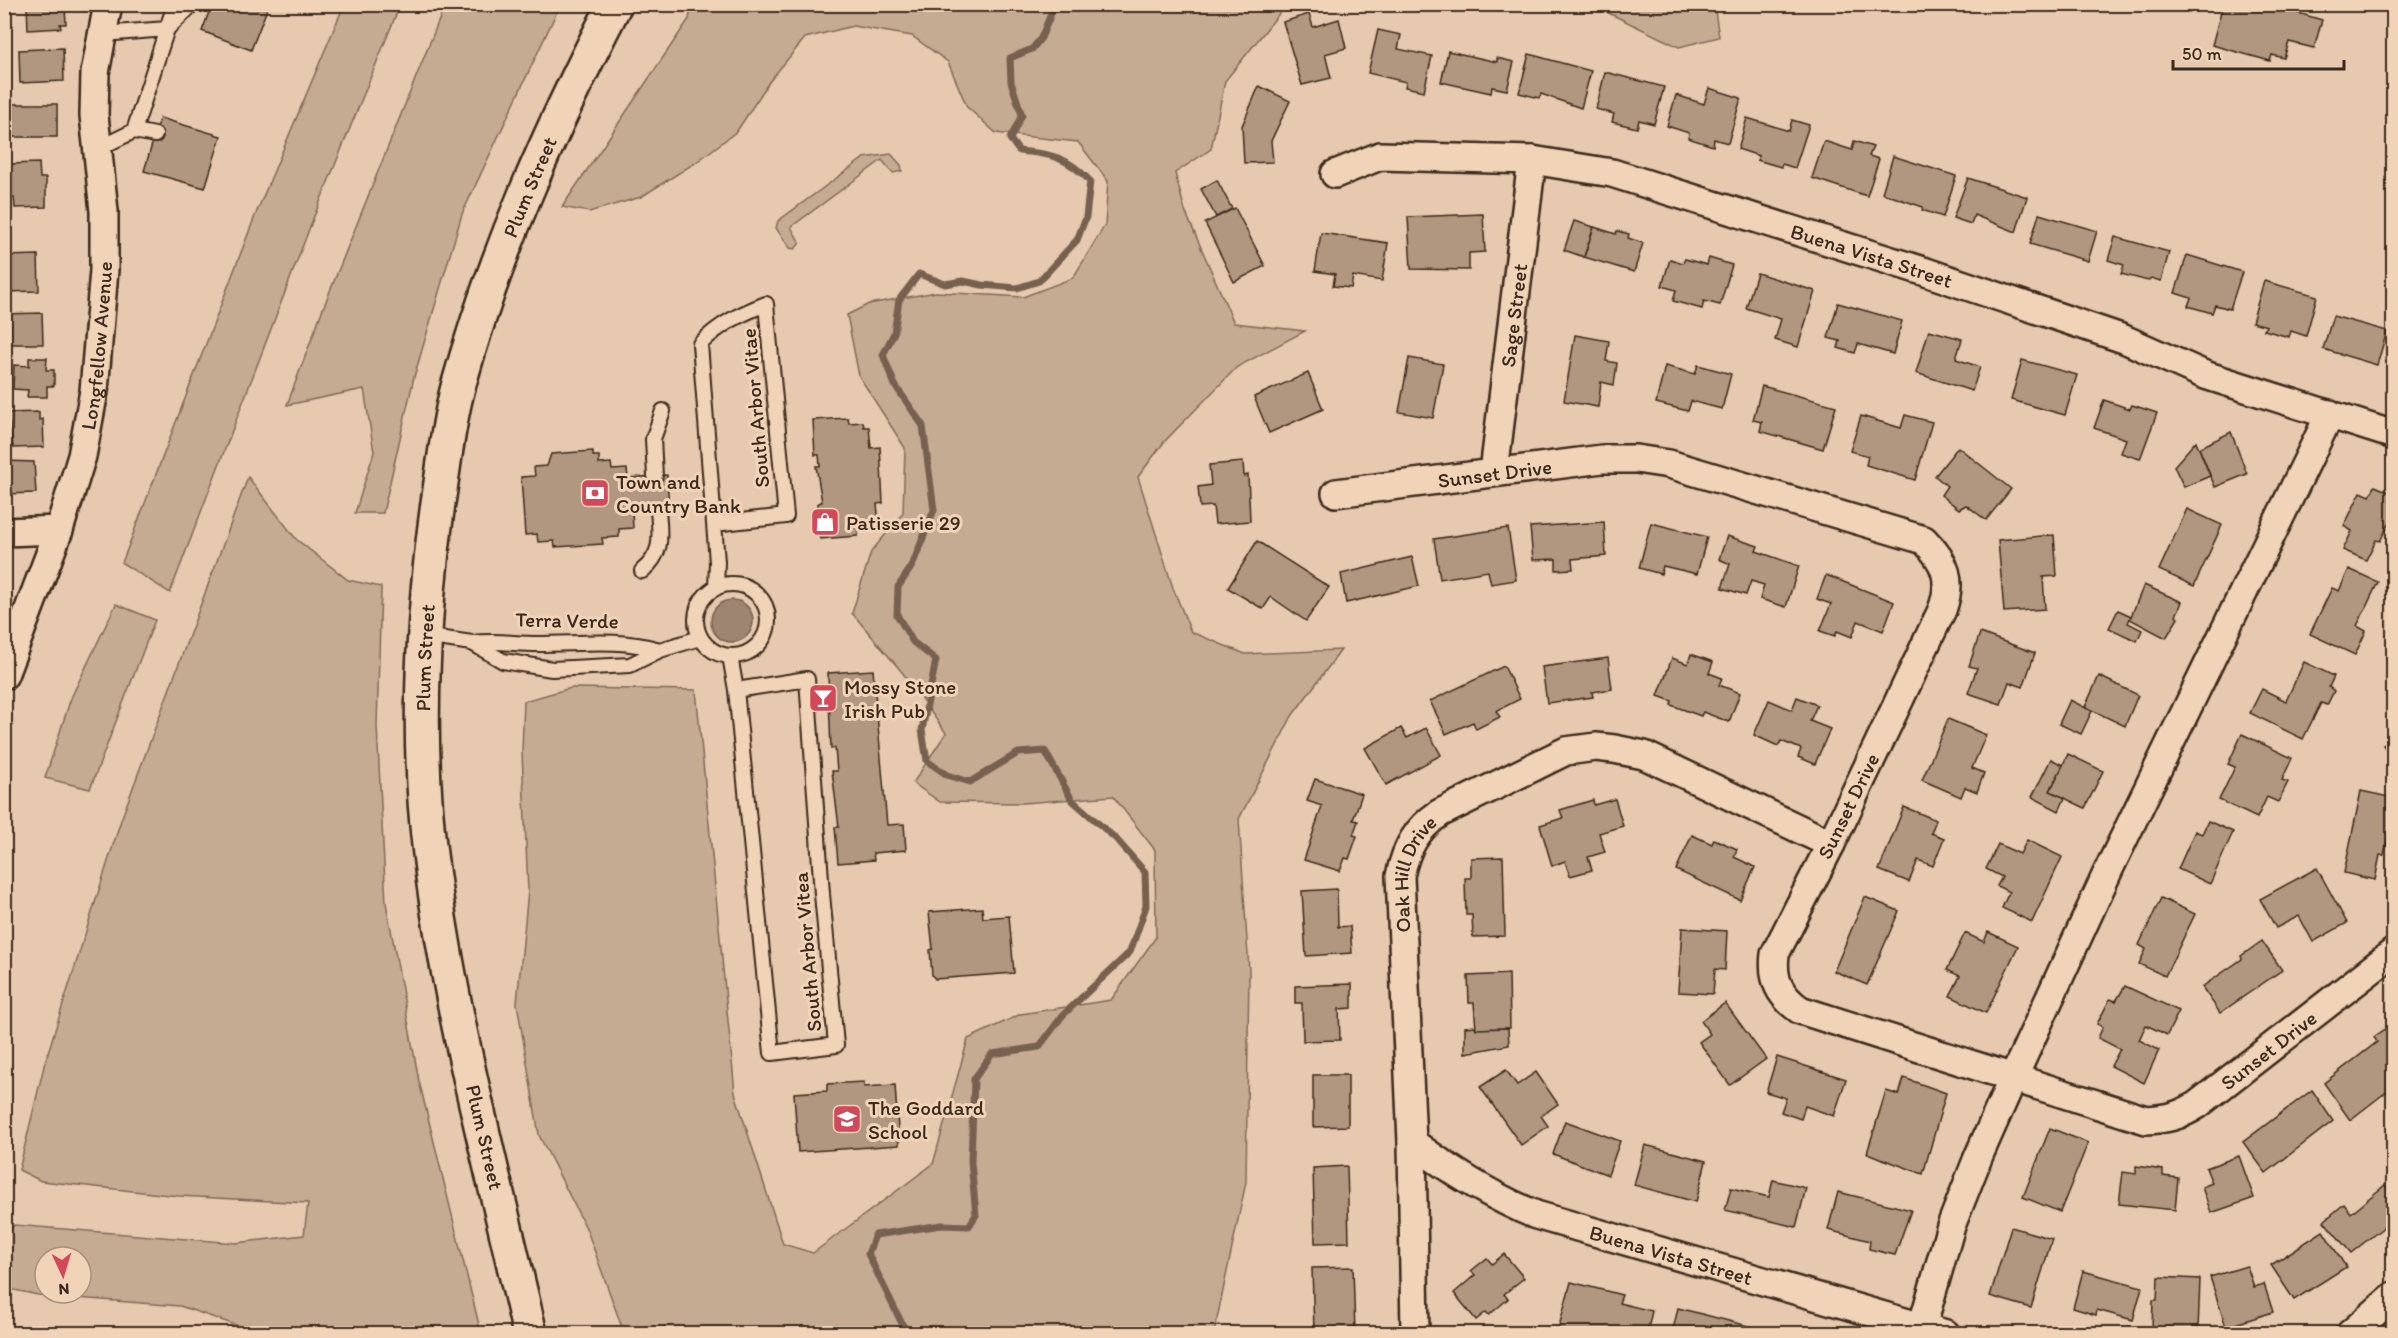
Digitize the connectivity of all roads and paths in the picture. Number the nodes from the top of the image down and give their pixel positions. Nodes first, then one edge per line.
1 (108, 4) edge
2 (175, 4) edge
3 (193, 4) edge
4 (615, 4) edge
5 (167, 29) junction
6 (102, 33) junction
7 (134, 131) junction
8 (155, 135) dead end
9 (97, 149) junction
10 (1532, 160) junction
11 (1335, 174) dead end
12 (663, 411) dead end
13 (2330, 414) junction
14 (2394, 435) edge
15 (1494, 472) junction
16 (655, 476) dead end
17 (1336, 493) dead end
18 (658, 510) dead end
19 (714, 524) junction
20 (59, 530) junction
21 (4, 532) edge
22 (642, 571) dead end
23 (716, 588) junction
24 (424, 636) junction
25 (700, 638) junction
26 (472, 643) junction
27 (660, 650) junction
28 (730, 656) junction
29 (4, 675) edge
30 (736, 690) junction
31 (1831, 844) junction
32 (2394, 952) edge
33 (2014, 1076) junction
34 (1412, 1142) junction
35 (2394, 1296) edge
36 (1929, 1331) edge
37 (530, 1334) edge
38 (1415, 1334) edge
39 (2350, 1334) edge

1 - 6 street, Longfellow Avenue
2 - 5 lane
3 - 5 lane
4 - 24 main road, Plum Street
5 - 6 lane
5 - 7 lane
6 - 9 street, Longfellow Avenue
7 - 8 lane
7 - 9 lane
9 - 20 street, Longfellow Avenue
10 - 11 street, Buena Vista Street
10 - 13 street, Buena Vista Street
10 - 15 street, Sage Street
12 - 16 lane
13 - 14 street, Buena Vista Street
13 - 33 street
15 - 17 street, Sunset Drive
15 - 31 street, Sunset Drive
18 - 22 lane
19 - 19 lane, South Arbor Vitae
19 - 23 lane, South Arbor Vitae
20 - 21 street
20 - 29 street, Longfellow Avenue
23 - 25 lane
23 - 28 lane
24 - 26 lane, Terra Verde
24 - 37 main road, Plum Street
25 - 27 lane, Terra Verde
25 - 28 lane
26 - 27 lane, Terra Verde
26 - 27 lane, Terra Verde
28 - 30 lane, South Arbor Vitea
30 - 30 lane, South Arbor Vitea
31 - 33 street, Sunset Drive
31 - 34 street, Oak Hill Drive
32 - 33 street, Sunset Drive
33 - 36 street
34 - 36 street, Buena Vista Street
34 - 38 street, Oak Hill Drive
35 - 39 street

